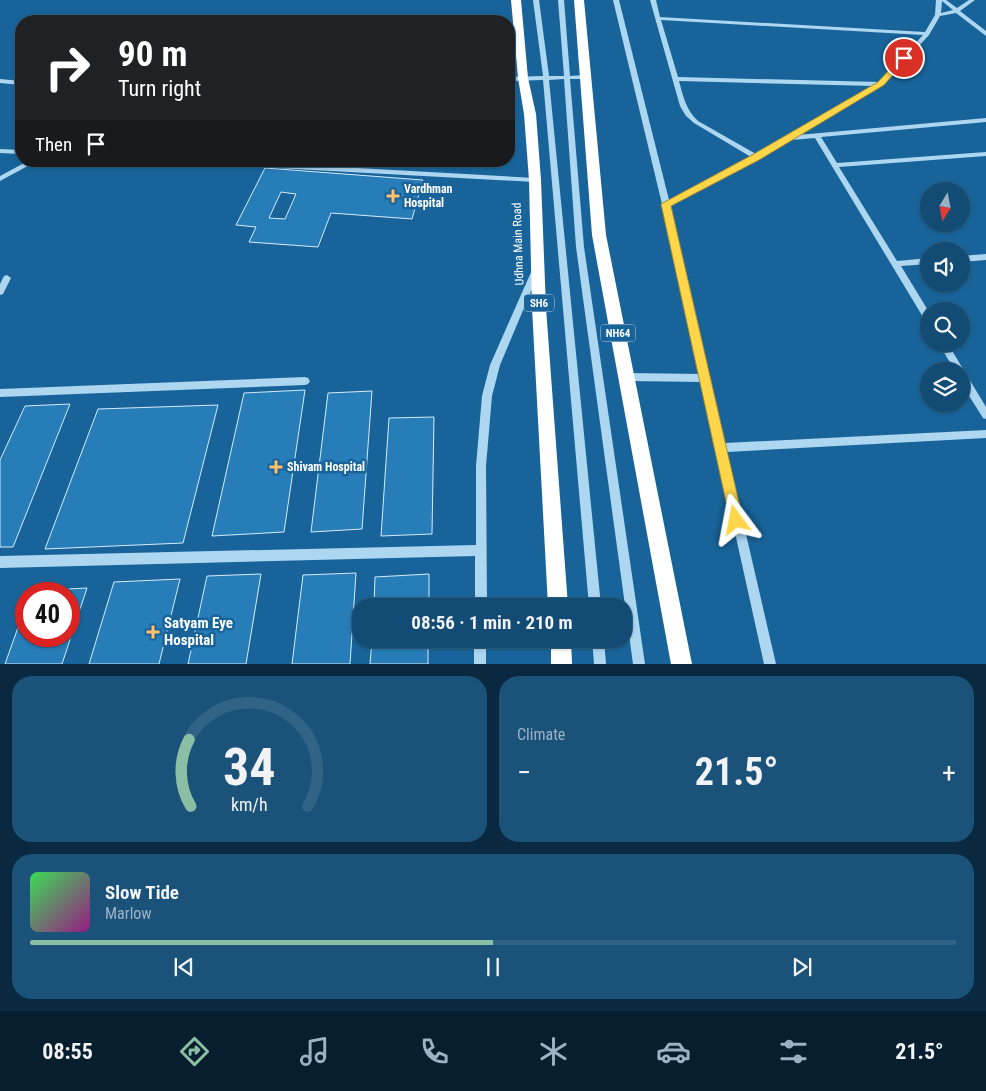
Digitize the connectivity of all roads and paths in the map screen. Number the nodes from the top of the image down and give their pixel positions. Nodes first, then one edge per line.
1 (516, 0) edge
2 (536, 0) edge
3 (561, 0) edge
4 (579, 0) edge
5 (616, 0) edge
6 (653, 0) edge
7 (941, 0) edge
8 (972, 0) edge
9 (957, 11) junction
10 (938, 15) junction
11 (658, 18) junction
12 (927, 34) junction
13 (986, 34) edge
14 (546, 77) junction
15 (567, 77) junction
16 (585, 77) junction
17 (516, 79) edge
18 (675, 79) junction
19 (0, 81) edge
20 (15, 82) edge
21 (881, 84) junction
22 (986, 120) edge
23 (817, 136) junction
24 (788, 139) junction
25 (0, 151) edge
26 (15, 152) edge
27 (986, 154) edge
28 (756, 158) junction
29 (834, 165) junction
30 (23, 167) edge
31 (297, 167) edge
32 (0, 179) edge
33 (534, 180) junction
34 (666, 204) junction
35 (986, 257) edge
36 (970, 258) edge
37 (920, 262) edge
38 (894, 264) junction
39 (537, 268) junction
40 (7, 278) dead end
41 (0, 292) edge
42 (920, 306) edge
43 (626, 377) junction
44 (704, 378) junction
45 (305, 381) dead end
46 (970, 389) edge
47 (0, 393) edge
48 (986, 415) edge
49 (986, 434) edge
50 (720, 448) junction
51 (481, 550) junction
52 (0, 562) edge
53 (481, 598) edge
54 (558, 598) edge
55 (594, 598) edge
56 (480, 648) edge
57 (561, 648) edge
58 (599, 648) edge
59 (480, 664) edge
60 (562, 664) edge
61 (600, 664) edge
62 (639, 664) edge
63 (682, 664) edge
64 (770, 664) edge

1 - 17 highway, Udhna Main Road / SH6
2 - 14 street
3 - 15 street
4 - 16 highway, NH64
5 - 34 street
6 - 11 street
7 - 9 street
7 - 10 street
8 - 9 street
9 - 10 street
9 - 13 street
10 - 12 street
11 - 12 street
11 - 18 street
12 - 21 street
14 - 15 street
14 - 17 street
14 - 55 street
15 - 16 street
15 - 62 street
16 - 43 highway, NH64
17 - 33 highway, Udhna Main Road / SH6
18 - 21 street
18 - 28 street
19 - 20 street
21 - 24 street
22 - 23 street
23 - 24 street
23 - 29 street
24 - 28 street
25 - 26 street
27 - 29 street
28 - 34 street
29 - 38 street
30 - 32 street
31 - 33 street
33 - 39 highway, Udhna Main Road / SH6
34 - 44 street
35 - 36 street
37 - 38 street
38 - 42 street
39 - 51 street
39 - 54 highway, Udhna Main Road / SH6
40 - 41 street
43 - 44 street
43 - 63 highway, NH64
44 - 50 street
45 - 47 street
46 - 48 street
49 - 50 street
50 - 64 street
51 - 52 street
51 - 53 street
56 - 59 street
57 - 60 highway
58 - 61 street

